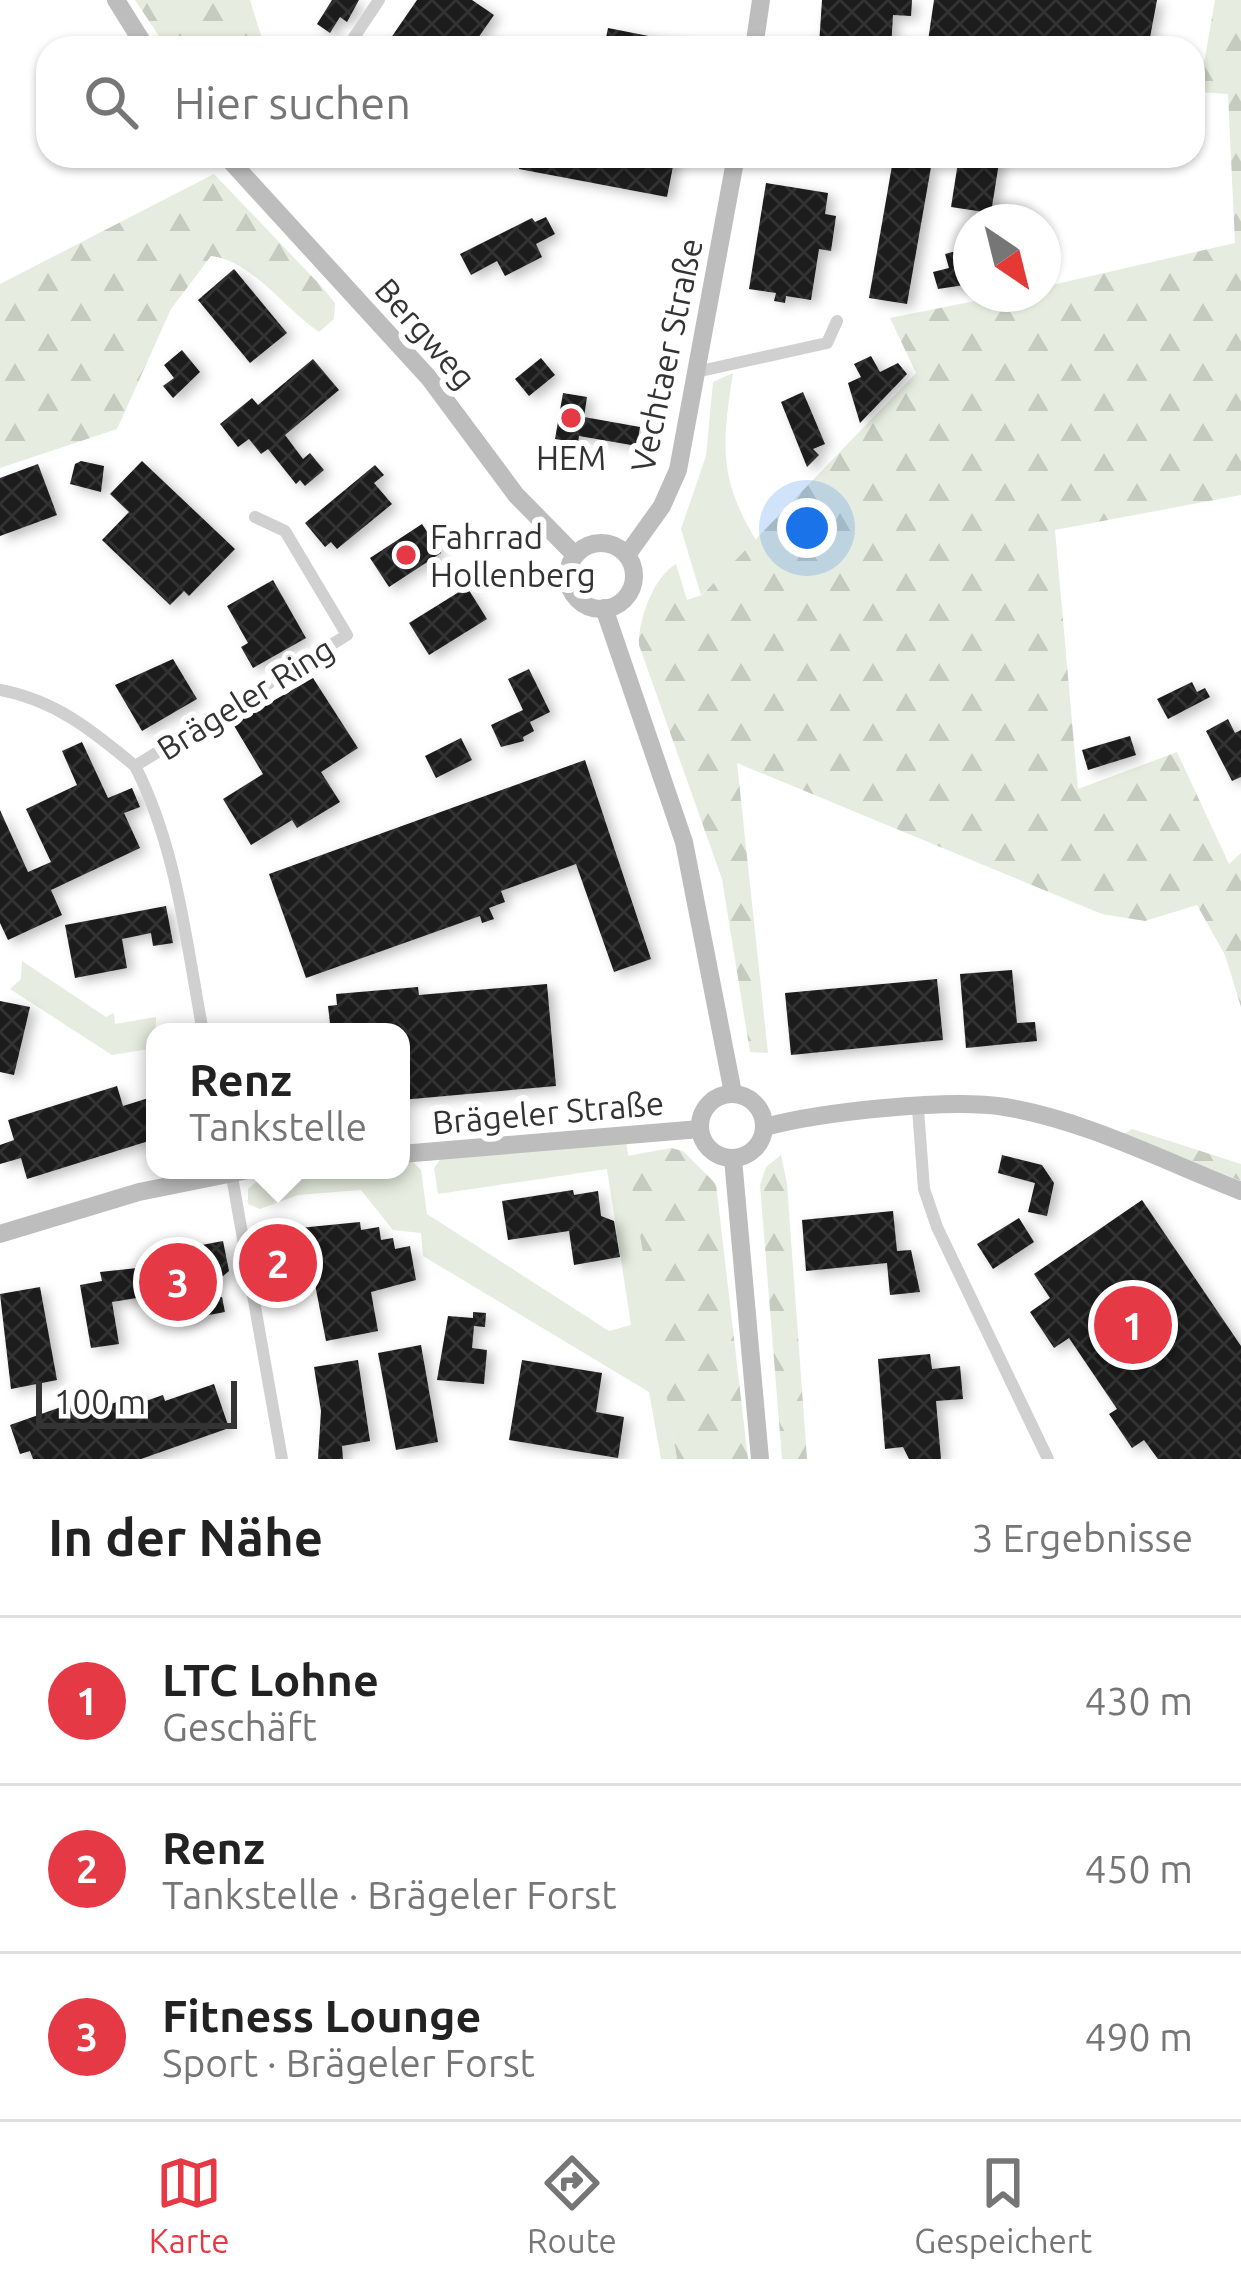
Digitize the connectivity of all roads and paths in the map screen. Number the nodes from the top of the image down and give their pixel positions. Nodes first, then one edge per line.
1 (116, 0) edge
2 (379, 0) edge
3 (761, 0) edge
4 (138, 36) edge
5 (354, 36) edge
6 (756, 36) edge
7 (237, 168) edge
8 (734, 168) edge
9 (837, 321) dead end
10 (696, 372) junction
11 (255, 518) dead end
12 (575, 555) junction
13 (626, 555) junction
14 (604, 608) junction
15 (0, 690) edge
16 (135, 766) junction
17 (201, 1023) edge
18 (733, 1093) junction
19 (918, 1109) junction
20 (765, 1127) junction
21 (700, 1129) junction
22 (410, 1153) edge
23 (733, 1159) junction
24 (207, 1179) edge
25 (238, 1179) edge
26 (1241, 1191) edge
27 (0, 1234) edge
28 (282, 1459) edge
29 (760, 1459) edge
30 (1048, 1459) edge

1 - 4 main road
2 - 5 street
3 - 6 main road
7 - 12 main road, Bergweg
8 - 10 main road, Vechtaer Straße
9 - 10 street
10 - 13 main road, Vechtaer Straße
11 - 16 street, Brägeler Ring
12 - 13 main road
12 - 14 main road
13 - 14 main road
14 - 18 main road
15 - 16 street, Brägeler Ring
16 - 17 street, Brägeler Ring
18 - 20 main road
18 - 21 main road
19 - 20 main road
19 - 26 main road
19 - 30 street
20 - 23 main road
21 - 22 main road, Brägeler Straße
21 - 23 main road
23 - 29 main road
24 - 27 main road
25 - 28 street

